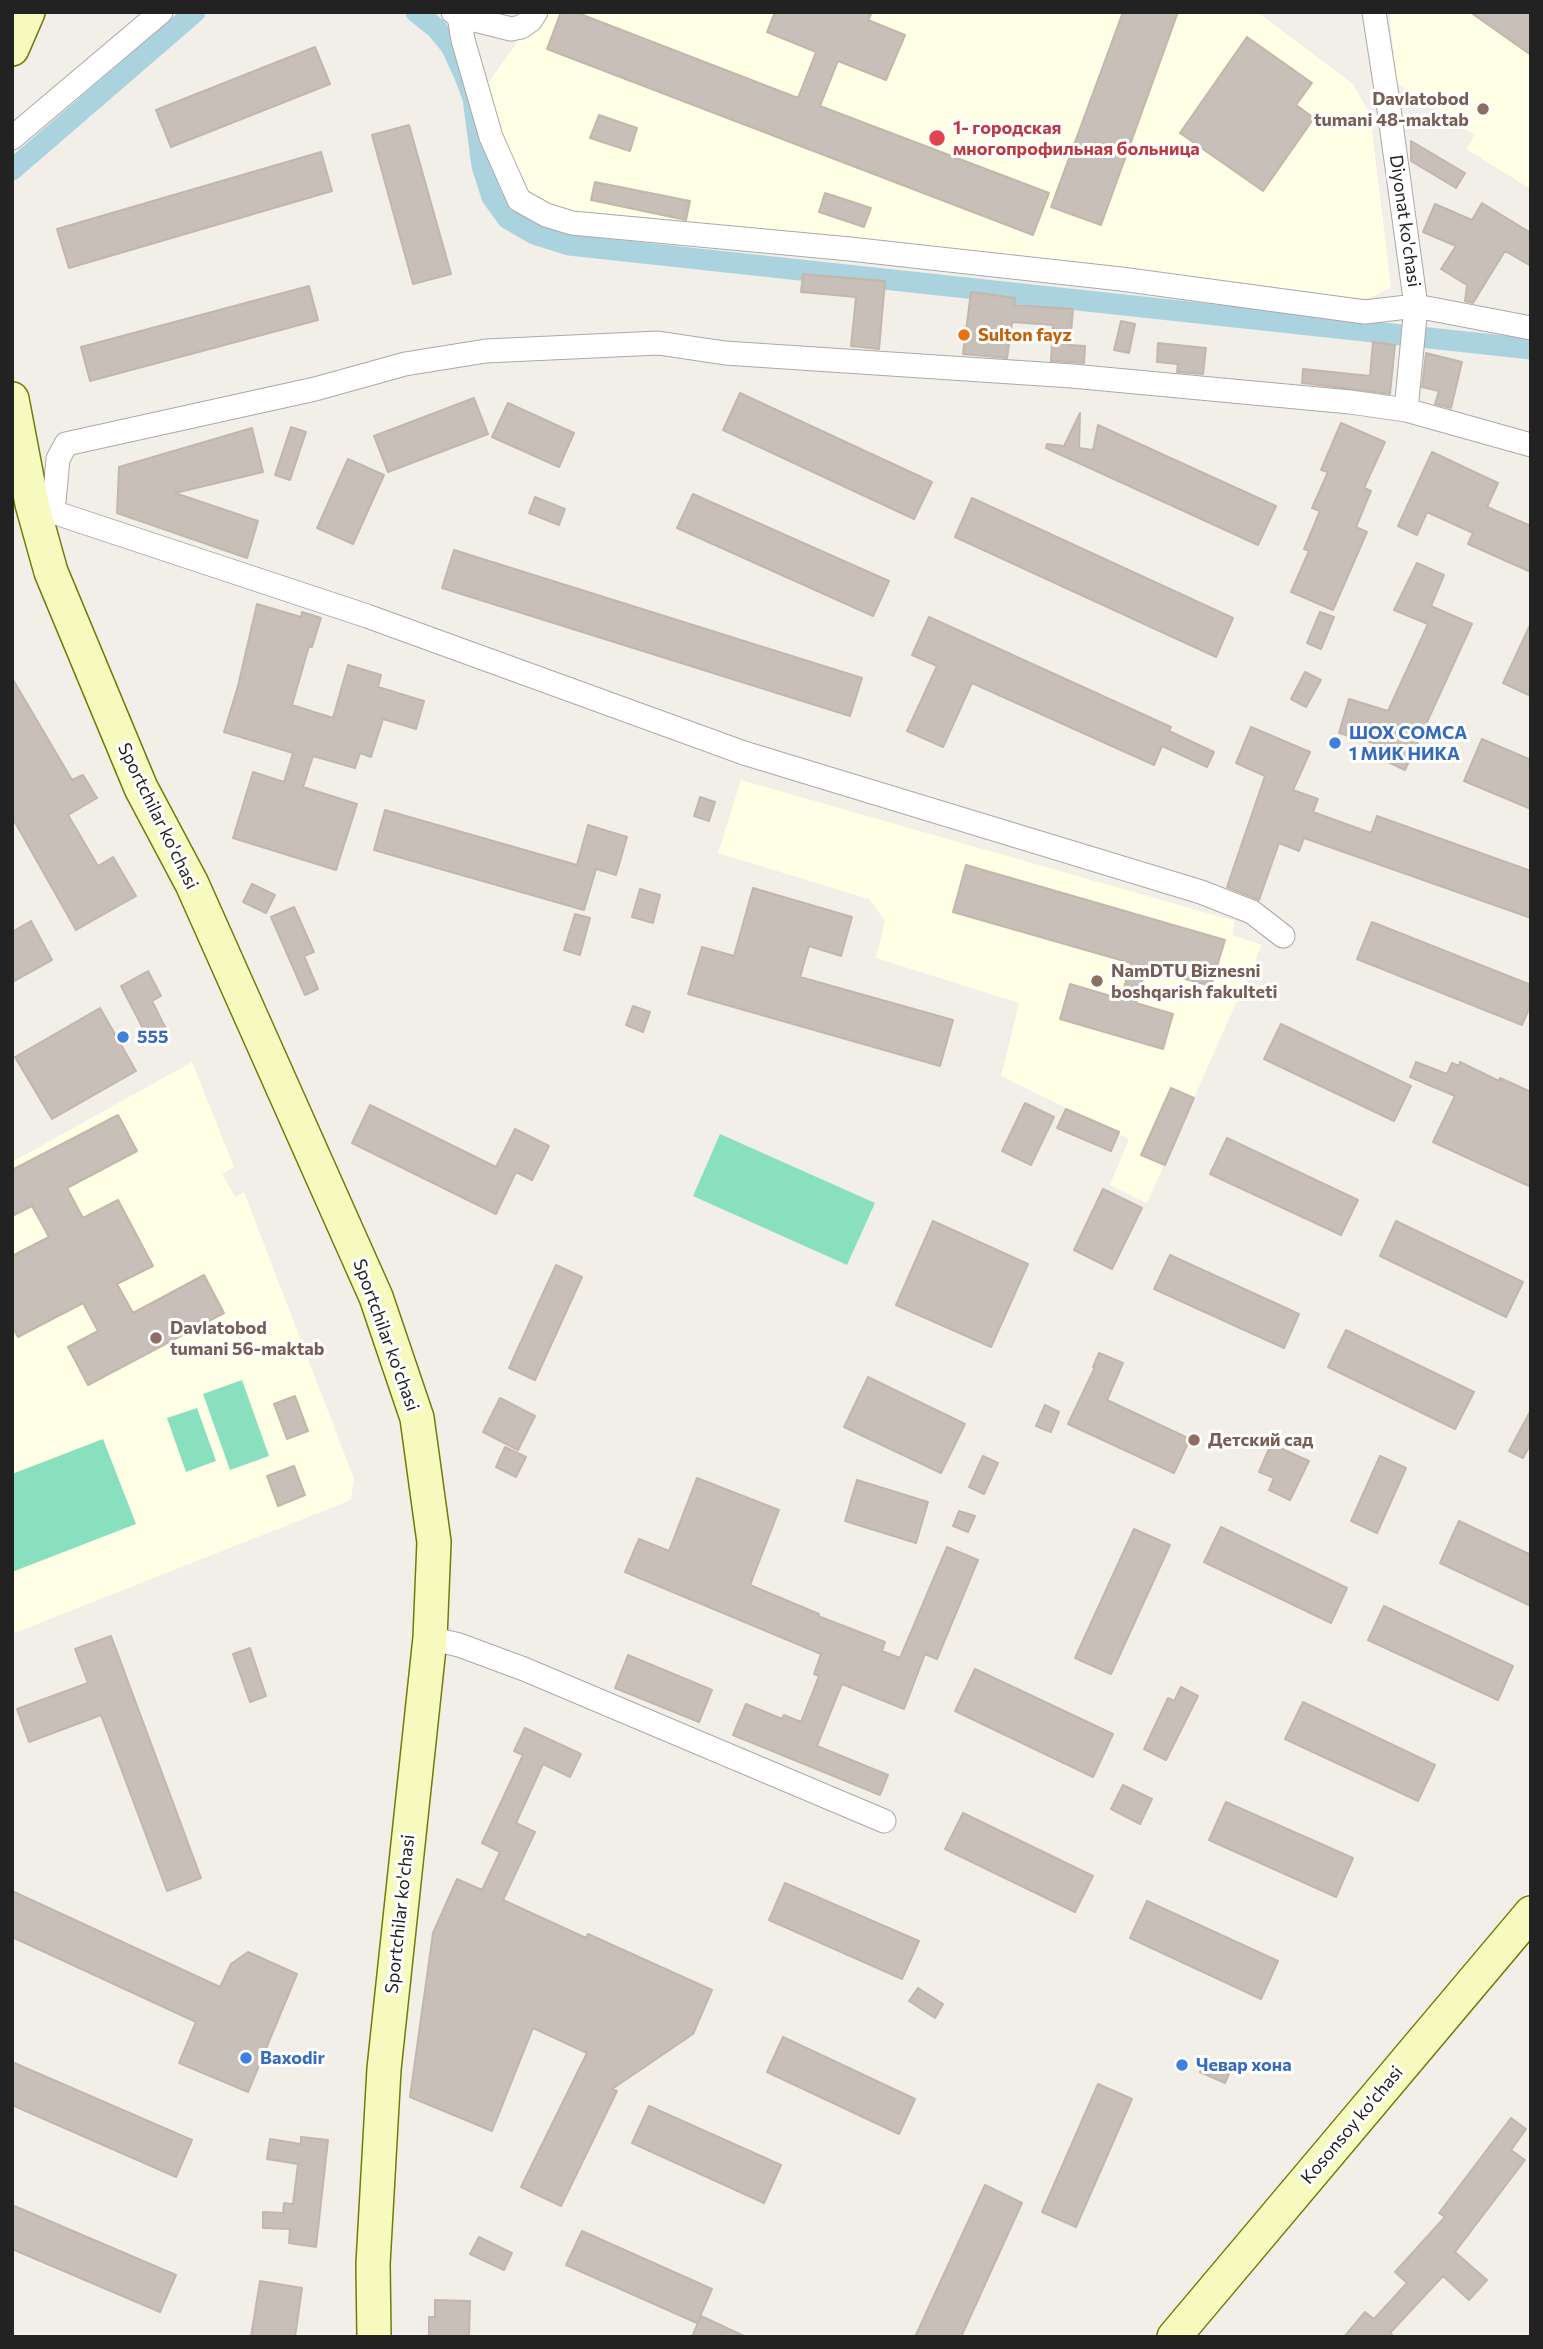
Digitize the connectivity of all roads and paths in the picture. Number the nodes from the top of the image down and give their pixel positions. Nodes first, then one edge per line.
1 (28, 12) edge
2 (161, 12) edge
3 (536, 12) edge
4 (1374, 12) edge
5 (456, 14) edge
6 (12, 49) edge
7 (12, 138) edge
8 (1416, 306) junction
9 (1531, 328) edge
10 (12, 399) edge
11 (1406, 410) junction
12 (1531, 445) edge
13 (17, 459) edge
14 (43, 508) junction
15 (1283, 936) dead end
16 (430, 1638) junction
17 (884, 1821) dead end
18 (1531, 1913) edge
19 (374, 2337) edge
20 (1174, 2337) edge

1 - 6 street
2 - 7 street
3 - 5 street
4 - 8 street, Diyonat ko'chasi
5 - 8 street
8 - 9 street
8 - 11 street, Diyonat ko'chasi
10 - 13 street, Sportchilar ko'chasi
11 - 12 street
11 - 14 street
13 - 14 street, Sportchilar ko'chasi
14 - 15 street
14 - 16 street, Sportchilar ko'chasi
16 - 17 street
16 - 19 street, Sportchilar ko'chasi
18 - 20 street, Kosonsoy ko’chasi

